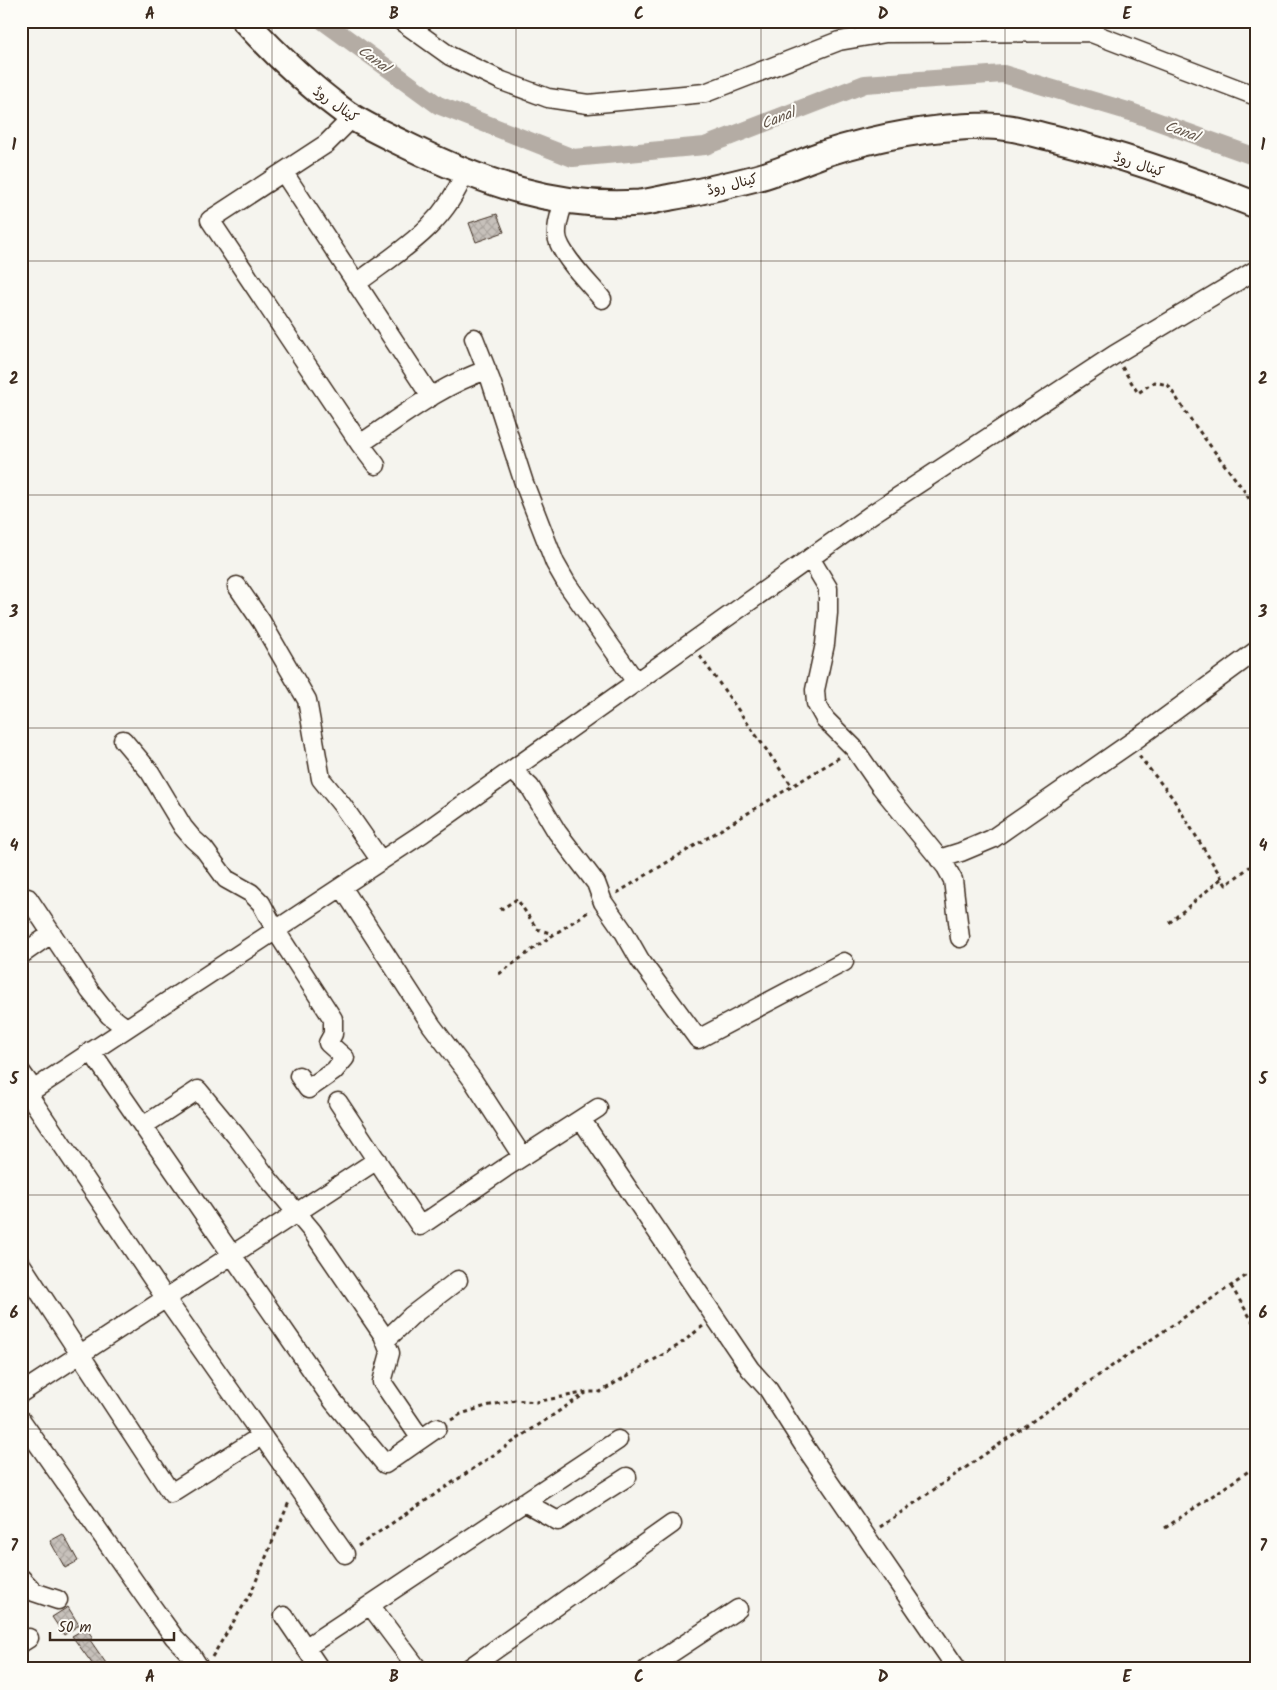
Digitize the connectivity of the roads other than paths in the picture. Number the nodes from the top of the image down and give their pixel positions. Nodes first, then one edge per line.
1 (245, 21) edge
2 (401, 21) edge
3 (1044, 21) edge
4 (1089, 32) junction
5 (1256, 96) edge
6 (348, 115) junction
7 (466, 172) junction
8 (284, 173) junction
9 (564, 201) junction
10 (1256, 205) edge
11 (1256, 270) edge
12 (356, 283) junction
13 (602, 299) dead end
14 (474, 338) dead end
15 (487, 370) junction
16 (431, 397) junction
17 (360, 444) junction
18 (376, 465) dead end
19 (810, 558) junction
20 (236, 586) dead end
21 (1256, 651) edge
22 (636, 682) junction
23 (123, 740) dead end
24 (512, 770) junction
25 (939, 858) junction
26 (381, 861) junction
27 (342, 887) junction
28 (28, 898) dead end
29 (276, 931) junction
30 (51, 934) junction
31 (960, 938) dead end
32 (21, 955) edge
33 (844, 962) dead end
34 (126, 1028) junction
35 (91, 1051) junction
36 (21, 1072) edge
37 (299, 1076) dead end
38 (28, 1094) edge
39 (338, 1102) dead end
40 (598, 1108) dead end
41 (581, 1118) junction
42 (143, 1126) junction
43 (522, 1156) junction
44 (377, 1160) junction
45 (296, 1213) junction
46 (232, 1255) junction
47 (21, 1264) edge
48 (458, 1280) dead end
49 (166, 1298) junction
50 (385, 1341) junction
51 (81, 1354) junction
52 (21, 1393) edge
53 (21, 1420) edge
54 (437, 1428) road end
55 (261, 1436) junction
56 (421, 1440) junction
57 (618, 1440) dead end
58 (627, 1477) dead end
59 (524, 1502) junction
60 (672, 1524) dead end
61 (345, 1554) road end
62 (21, 1578) edge
63 (58, 1600) dead end
64 (370, 1605) junction
65 (738, 1609) dead end
66 (284, 1616) dead end
67 (305, 1648) junction
68 (205, 1665) edge
69 (320, 1669) edge
70 (418, 1669) edge
71 (468, 1669) edge
72 (647, 1669) edge
73 (957, 1669) edge

1 - 6 street, کینال روڈ
2 - 4 street
3 - 4 street
4 - 5 street
6 - 7 street, کینال روڈ
6 - 8 street
7 - 9 street, کینال روڈ
7 - 12 street
8 - 12 street
8 - 17 street
9 - 10 street, کینال روڈ
9 - 13 street
11 - 19 street
12 - 16 street
14 - 15 street
15 - 16 street
15 - 22 street
16 - 17 street
17 - 18 street
19 - 22 street
19 - 25 street
20 - 26 street
21 - 25 street
22 - 24 street
23 - 29 street
24 - 26 street
24 - 33 street
25 - 31 street
26 - 27 street
27 - 29 street
27 - 43 street
28 - 30 street
29 - 34 street
29 - 37 street
30 - 32 street
30 - 34 street
34 - 35 street
35 - 38 street
35 - 42 street
36 - 38 street
38 - 49 street
39 - 44 street
40 - 41 street
41 - 43 street
41 - 73 street
42 - 45 street
42 - 46 street
43 - 44 street
44 - 45 street
45 - 46 street
45 - 50 street
46 - 49 street
46 - 56 street
47 - 51 street
48 - 50 street
49 - 51 street
49 - 55 street
50 - 56 street
51 - 52 street
51 - 55 street
53 - 68 street
54 - 56 street
55 - 61 street
57 - 59 street
58 - 59 street
59 - 64 street
60 - 71 street
62 - 63 street
64 - 67 street
64 - 70 street
65 - 72 street
66 - 67 street
67 - 69 street

